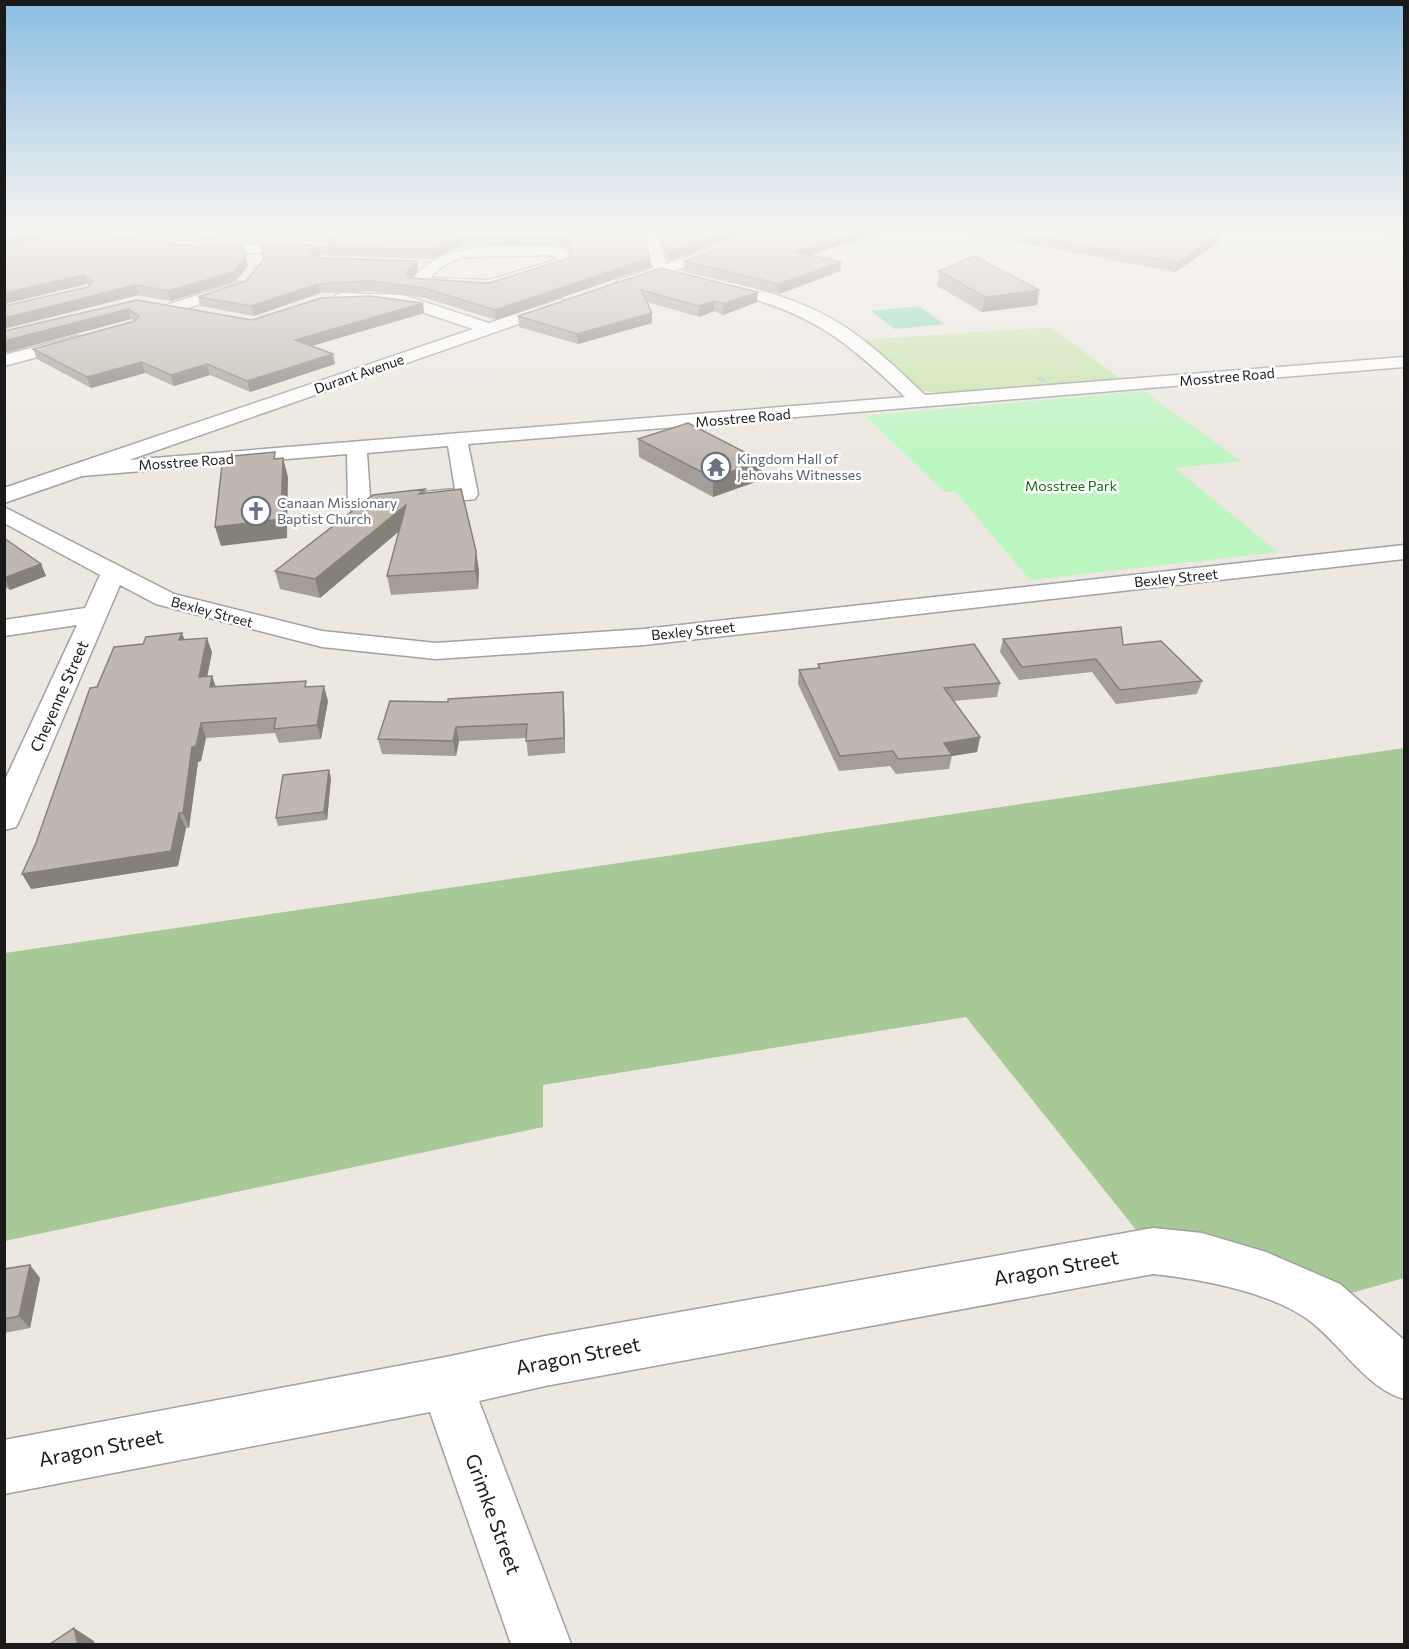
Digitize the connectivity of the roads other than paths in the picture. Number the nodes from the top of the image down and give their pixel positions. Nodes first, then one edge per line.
1 (200, 306) edge
2 (427, 306) edge
3 (557, 306) edge
4 (788, 306) edge
5 (156, 311) edge
6 (489, 329) junction
7 (89, 338) edge
8 (4, 361) edge
9 (1404, 362) edge
10 (922, 403) junction
11 (457, 441) junction
12 (357, 449) junction
13 (81, 470) junction
14 (4, 496) edge
15 (4, 514) edge
16 (1404, 552) edge
17 (113, 574) junction
18 (96, 614) junction
19 (4, 628) edge
20 (4, 819) edge
21 (1404, 1374) edge
22 (446, 1383) junction
23 (4, 1467) edge
24 (541, 1644) edge

1 - 5 street
2 - 6 street
3 - 6 street, Durant Avenue
4 - 10 street
6 - 13 street, Durant Avenue
7 - 8 street
9 - 10 street, Mosstree Road
10 - 11 street, Mosstree Road
11 - 12 street, Mosstree Road
11 - 12 street
12 - 13 street, Mosstree Road
13 - 14 street, Durant Avenue
15 - 17 street, Bexley Street
16 - 17 street, Bexley Street
17 - 18 street, Cheyenne Street
18 - 19 street
18 - 20 street, Cheyenne Street
21 - 22 street, Aragon Street
22 - 23 street, Aragon Street
22 - 24 street, Grimke Street

